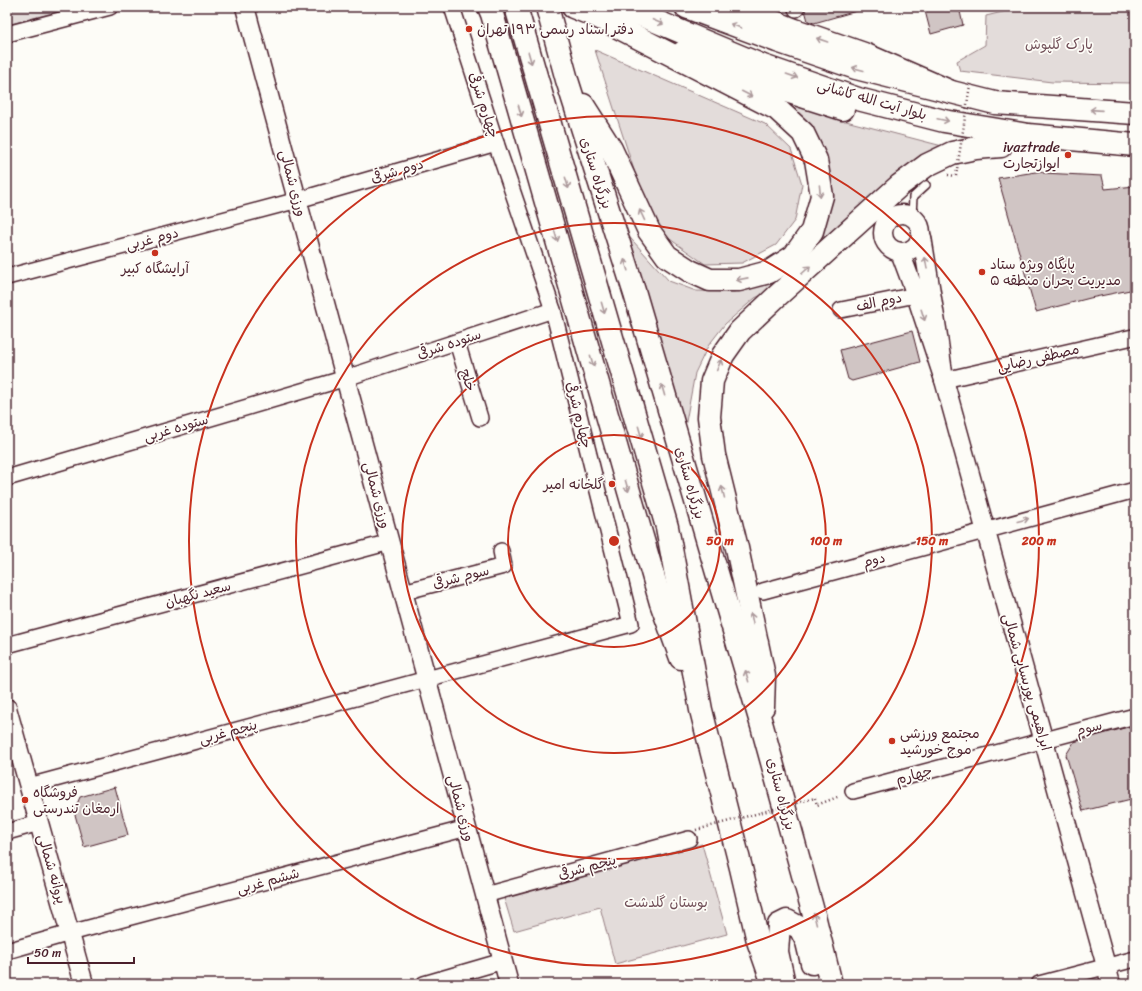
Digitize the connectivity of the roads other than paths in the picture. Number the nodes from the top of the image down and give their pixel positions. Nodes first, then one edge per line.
1 (110, 7) edge
2 (245, 7) edge
3 (452, 7) edge
4 (489, 7) edge
5 (516, 7) edge
6 (547, 7) edge
7 (573, 7) edge
8 (622, 7) edge
9 (686, 7) edge
10 (738, 7) edge
11 (600, 18) junction
12 (7, 34) edge
13 (567, 80) junction
14 (949, 91) junction
15 (1135, 113) edge
16 (1028, 135) junction
17 (496, 143) junction
18 (1135, 145) edge
19 (1001, 146) junction
20 (926, 185) dead end
21 (298, 200) junction
22 (912, 216) junction
23 (922, 237) junction
24 (900, 252) junction
25 (7, 277) edge
26 (916, 295) junction
27 (553, 310) junction
28 (841, 310) dead end
29 (1133, 337) dead end
30 (457, 342) junction
31 (346, 378) junction
32 (944, 380) junction
33 (480, 418) dead end
34 (7, 478) edge
35 (1135, 490) edge
36 (985, 530) junction
37 (390, 542) junction
38 (501, 551) dead end
39 (763, 590) dead end
40 (403, 592) junction
41 (7, 645) edge
42 (427, 679) junction
43 (701, 710) junction
44 (8, 713) edge
45 (1135, 716) edge
46 (762, 726) junction
47 (1044, 740) junction
48 (29, 786) junction
49 (853, 791) road end
50 (39, 823) junction
51 (467, 828) junction
52 (7, 832) edge
53 (693, 835) road end
54 (485, 895) junction
55 (70, 933) junction
56 (7, 951) edge
57 (1135, 959) edge
58 (503, 961) junction
59 (1106, 966) junction
60 (84, 984) edge
61 (424, 984) edge
62 (509, 984) edge
63 (773, 984) edge
64 (784, 984) edge
65 (817, 984) edge
66 (831, 984) edge
67 (1039, 984) edge
68 (1111, 984) edge

1 - 12 street
2 - 21 street, ورزی شمالی
3 - 17 street, چهارم شرقی
4 -> 43 main road
5 -> 43 main road
6 - 13 main road, بزرگراه ستاری
7 - 11 main road
8 -> 16 main road, بلوار آیت الله کاشانی
14 -> 9 main road, بلوار آیت الله کاشانی
14 -> 10 main road
11 -> 13 main road
11 - 19 main road
46 -> 13 main road, بزرگراه ستاری
15 -> 14 main road, بلوار آیت الله کاشانی
16 - 18 main road, بلوار آیت الله کاشانی
16 - 19 main road
17 - 21 street, دوم شرقی
17 - 27 street, چهارم شرقی
46 -> 19 main road
20 - 22 lane
21 - 25 street, دوم غربی
21 - 31 street, ورزی شمالی
22 - 23 street
22 - 24 street
23 - 24 street
32 -> 23 street, ابراهیمی پوربسابی شمالی
24 - 26 street, ابراهیمی پوربسابی شمالی
26 - 28 street, دوم الف
26 -> 32 street, ابراهیمی پوربسابی شمالی
27 - 30 street, ستوده شرقی
27 - 42 street, چهارم شرقی
29 - 32 street, مصطفی رضایی
30 - 31 street, ستوده شرقی
30 - 33 street, خلج
31 - 34 street, ستوده غربی
31 - 37 street, ورزی شمالی
32 - 36 street, ابراهیمی پوربسابی شمالی
36 -> 35 street, دوم
36 - 39 street, دوم
36 - 47 street, ابراهیمی پوربسابی شمالی
37 - 40 street, ورزی شمالی
37 - 41 street, سعید نگهبان
38 - 40 street, سوم شرقی
40 - 42 street, ورزی شمالی
42 - 48 street, پنجم غربی
42 - 51 street, ورزی شمالی
43 - 63 main road
44 - 48 street, پروانه شمالی
45 - 47 street, سوم
66 -> 46 main road, بزرگراه ستاری
47 - 49 street, چهارم
47 - 59 street, ابراهیمی پوربسابی شمالی
48 - 50 street, پروانه شمالی
50 - 52 street
50 - 55 street, پروانه شمالی
51 - 54 street, ورزی شمالی
51 - 55 street, ششم غربی
53 - 54 street, پنجم شرقی
54 - 58 street, ورزی شمالی
55 - 56 street, ششم غربی
55 - 60 street, پروانه شمالی
57 - 59 street
58 - 61 street
58 - 62 street, ورزی شمالی
59 - 67 street
59 - 68 street, ابراهیمی پوربسابی شمالی
64 - 65 main road

